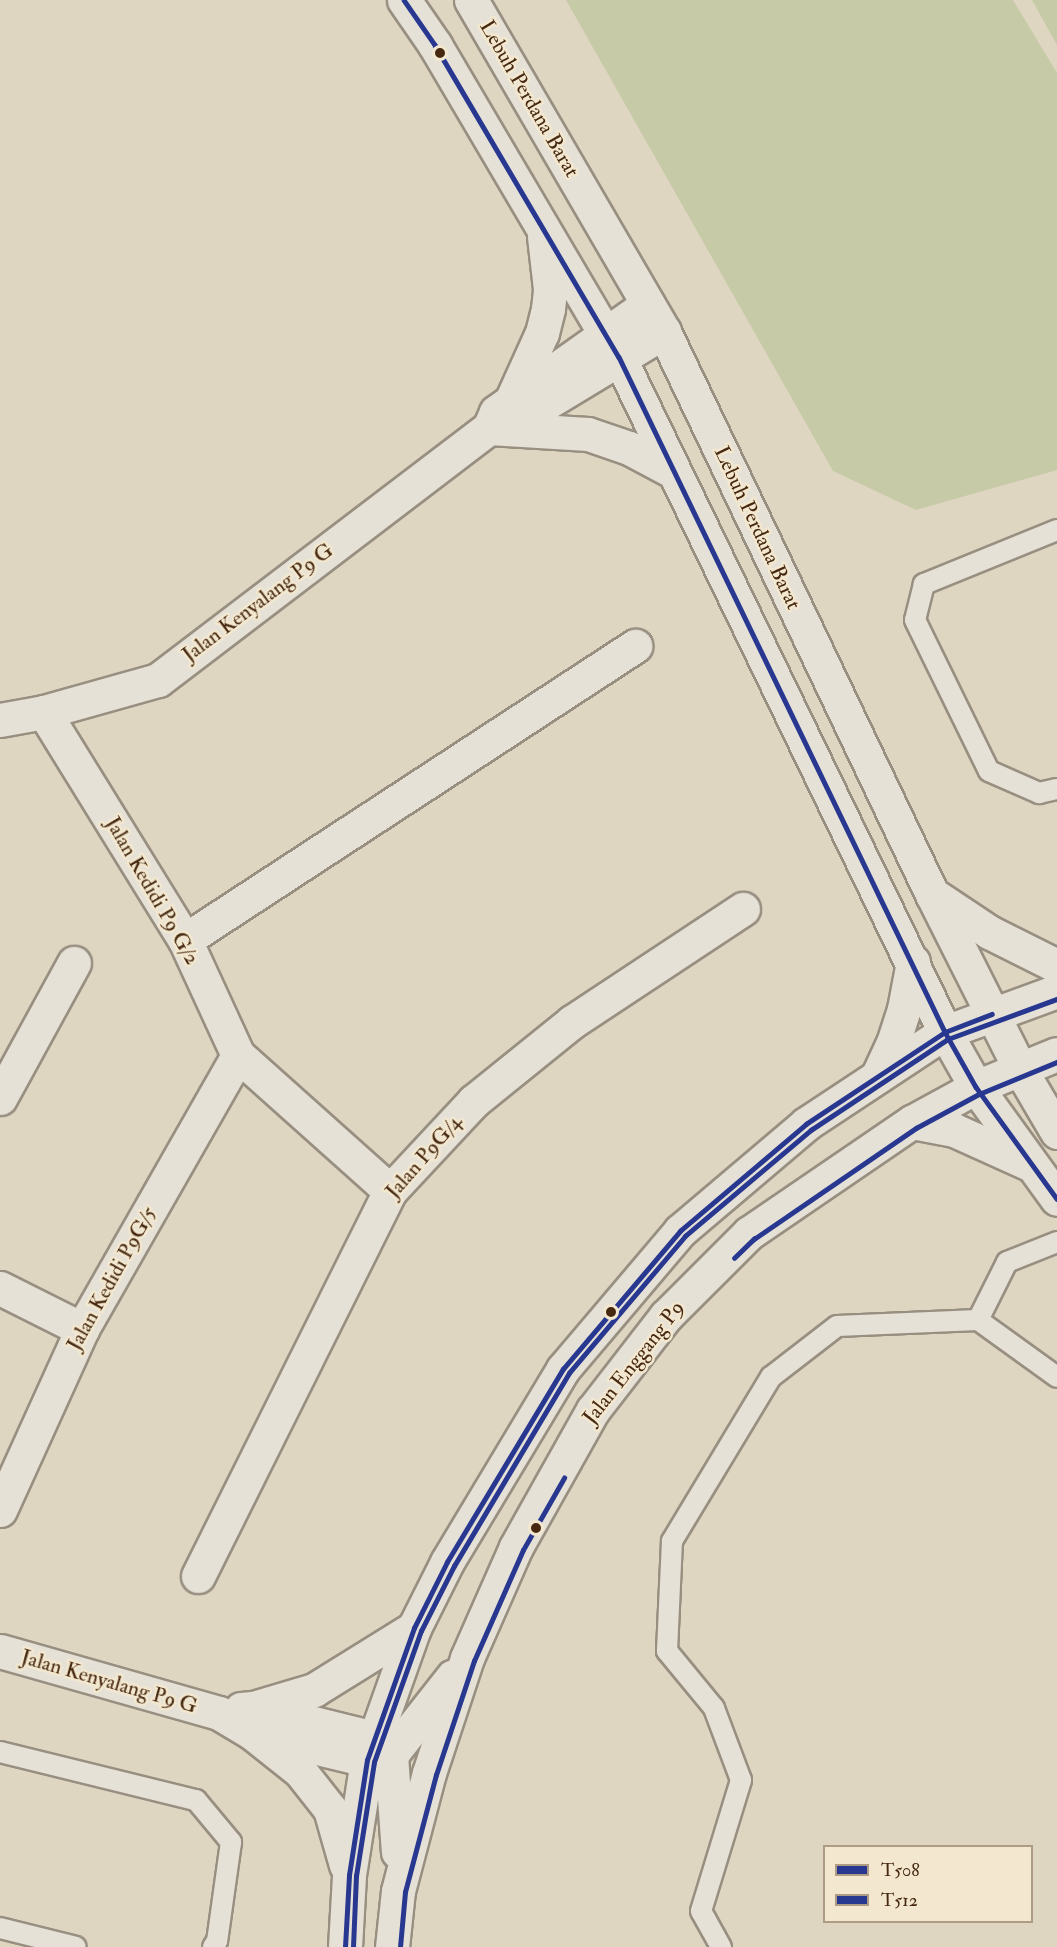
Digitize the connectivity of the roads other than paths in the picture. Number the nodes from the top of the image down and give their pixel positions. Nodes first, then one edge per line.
1 (404, 0) edge
2 (471, 0) edge
3 (543, 228) junction
4 (656, 318) junction
5 (613, 345) junction
6 (502, 419) junction
7 (675, 472) junction
8 (1057, 530) edge
9 (635, 646) dead end
10 (44, 712) junction
11 (0, 720) edge
12 (1057, 789) edge
13 (932, 894) junction
14 (743, 909) dead end
15 (185, 940) junction
16 (913, 962) junction
17 (74, 963) dead end
18 (1057, 966) edge
19 (1057, 991) edge
20 (992, 1014) junction
21 (945, 1032) junction
22 (1057, 1054) edge
23 (238, 1055) junction
24 (1020, 1069) junction
25 (878, 1074) junction
26 (976, 1087) junction
27 (0, 1098) edge
28 (912, 1122) junction
29 (1057, 1132) edge
30 (1032, 1166) junction
31 (390, 1191) junction
32 (1057, 1199) edge
33 (1057, 1242) edge
34 (0, 1288) edge
35 (978, 1320) junction
36 (82, 1329) junction
37 (1057, 1377) edge
38 (0, 1510) edge
39 (198, 1576) dead end
40 (414, 1628) junction
41 (0, 1652) edge
42 (466, 1658) junction
43 (252, 1720) junction
44 (377, 1751) junction
45 (0, 1752) edge
46 (349, 1875) junction
47 (398, 1891) junction
48 (0, 1928) edge
49 (76, 1947) edge
50 (213, 1947) edge
51 (345, 1947) edge
52 (392, 1947) edge
53 (721, 1947) edge

1 - 3 street
2 - 4 street, Lebuh Perdana Barat
3 - 5 street
3 - 6 street
4 - 5 street, Jalan Kenyalang P9 G
4 - 13 street, Lebuh Perdana Barat
5 - 6 street, Jalan Kenyalang P9 G
5 - 7 street
6 - 7 street
6 - 10 street, Jalan Kenyalang P9 G
7 - 16 street
8 - 12 lane
9 - 15 street
10 - 11 street, Jalan Kenyalang P9 G
10 - 15 street, Jalan Kedidi P9 G/2
13 - 18 street
13 - 20 street, Lebuh Perdana Barat
14 - 31 street, Jalan P9G/4
15 - 23 street, Jalan Kedidi P9 G/2
16 - 21 street
16 - 25 street
17 - 27 street
19 - 20 street
20 - 21 street
20 - 24 street, Lebuh Perdana Barat
21 - 25 street
21 - 26 street
22 - 24 street, Jalan Enggang P9
23 - 31 street, Jalan Kedidi P9 G/2
23 - 36 street, Jalan Kedidi P9G/5
24 - 26 street, Jalan Enggang P9
24 - 29 street, Lebuh Perdana Barat
25 - 40 street
26 - 28 street, Jalan Enggang P9
26 - 30 street
28 - 30 street
28 - 42 street, Jalan Enggang P9
30 - 32 street
31 - 39 street, Jalan P9G/4
33 - 35 lane
34 - 36 street
35 - 37 lane
35 - 53 lane
36 - 38 street, Jalan Kedidi P9G/5
40 - 43 street
40 - 44 street
41 - 43 street, Jalan Kenyalang P9 G
42 - 44 street
42 - 47 street, Jalan Enggang P9
43 - 44 street, Jalan Kenyalang P9 G
43 - 46 street
44 - 46 street
44 - 47 street
45 - 50 lane
46 - 51 street
47 - 52 street, Jalan Enggang P9
48 - 49 lane

